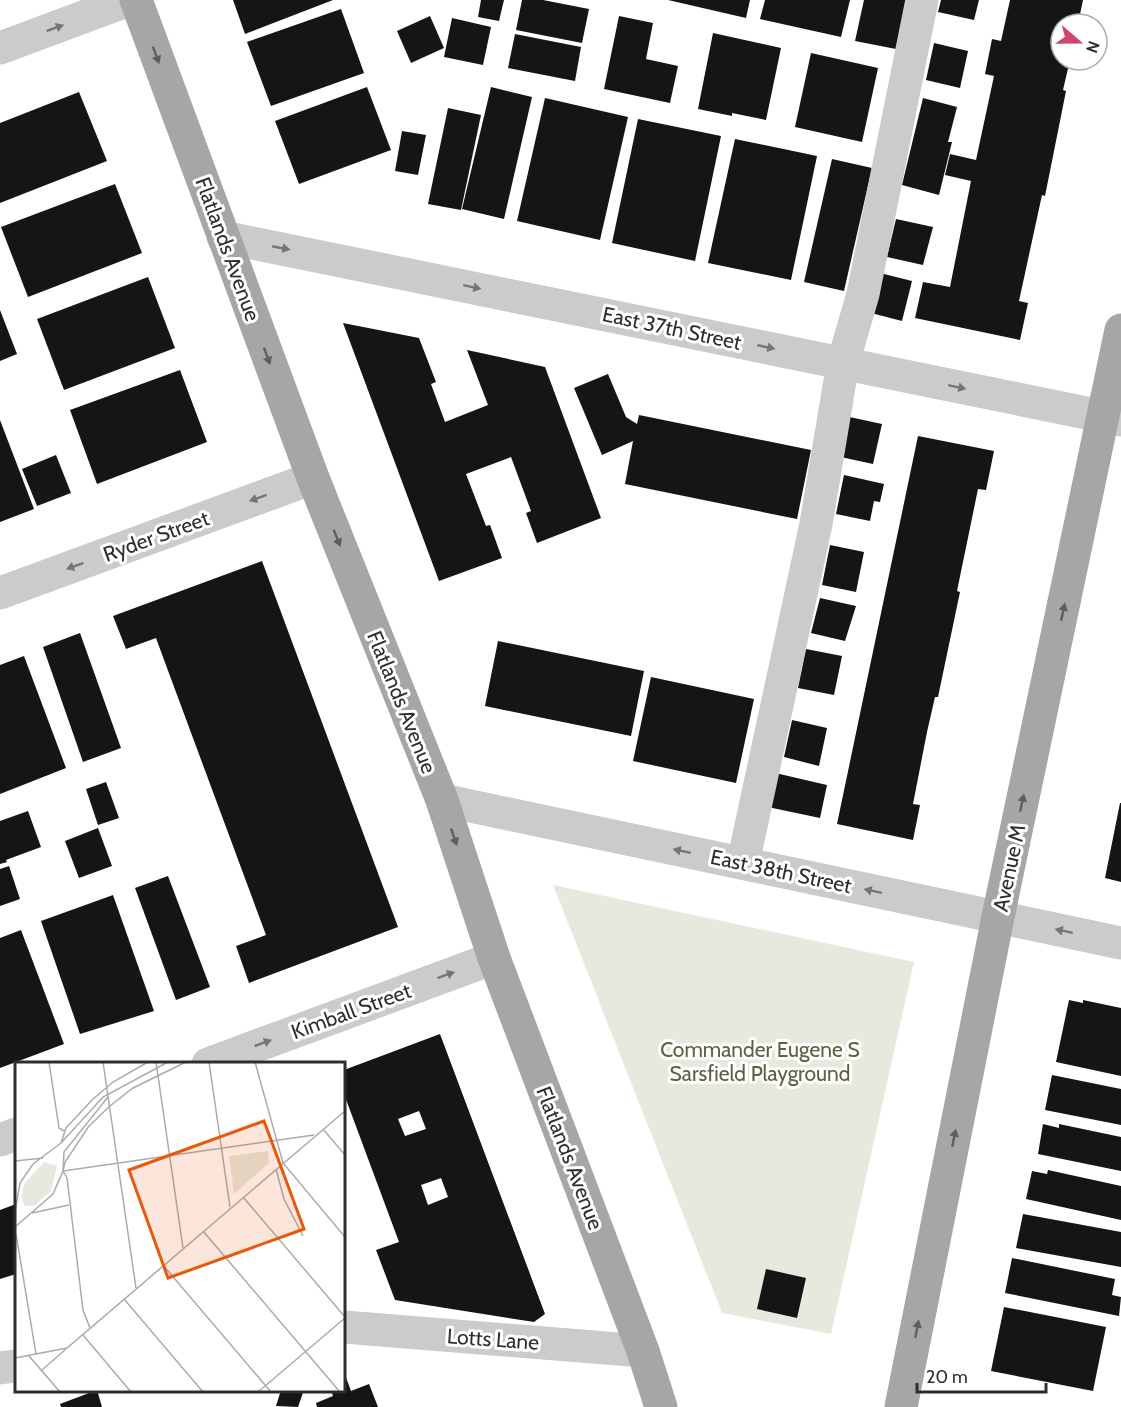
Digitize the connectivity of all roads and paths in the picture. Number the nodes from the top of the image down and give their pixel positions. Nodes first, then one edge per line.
1 (129, 0) edge
2 (136, 0) edge
3 (922, 0) edge
4 (0, 48) edge
5 (223, 237) junction
6 (1121, 330) edge
7 (843, 363) junction
8 (1112, 418) edge
9 (313, 478) junction
10 (0, 593) edge
11 (442, 800) junction
12 (743, 863) junction
13 (998, 917) junction
14 (1121, 943) edge
15 (494, 958) junction
16 (213, 1062) edge
17 (15, 1134) edge
18 (0, 1140) edge
19 (345, 1328) edge
20 (643, 1352) junction
21 (15, 1366) edge
22 (0, 1368) edge
23 (661, 1407) edge
24 (901, 1407) edge

4 -> 1 street
2 -> 5 main road, Flatlands Avenue
3 - 7 street
5 -> 7 street, East 37th Street
5 -> 9 main road, Flatlands Avenue
6 - 8 main road, Avenue M
7 -> 8 street, East 37th Street
7 - 12 street
13 -> 8 main road, Avenue M
9 -> 10 street, Ryder Street
9 -> 11 main road, Flatlands Avenue
12 -> 11 street, East 38th Street
11 -> 15 main road, Flatlands Avenue
13 -> 12 street, East 38th Street
14 -> 13 street, East 38th Street
24 -> 13 main road, Avenue M
16 -> 15 street, Kimball Street
15 - 20 main road, Flatlands Avenue
17 - 18 street
19 - 20 street, Lotts Lane
20 - 23 main road, Flatlands Avenue
21 - 22 street

